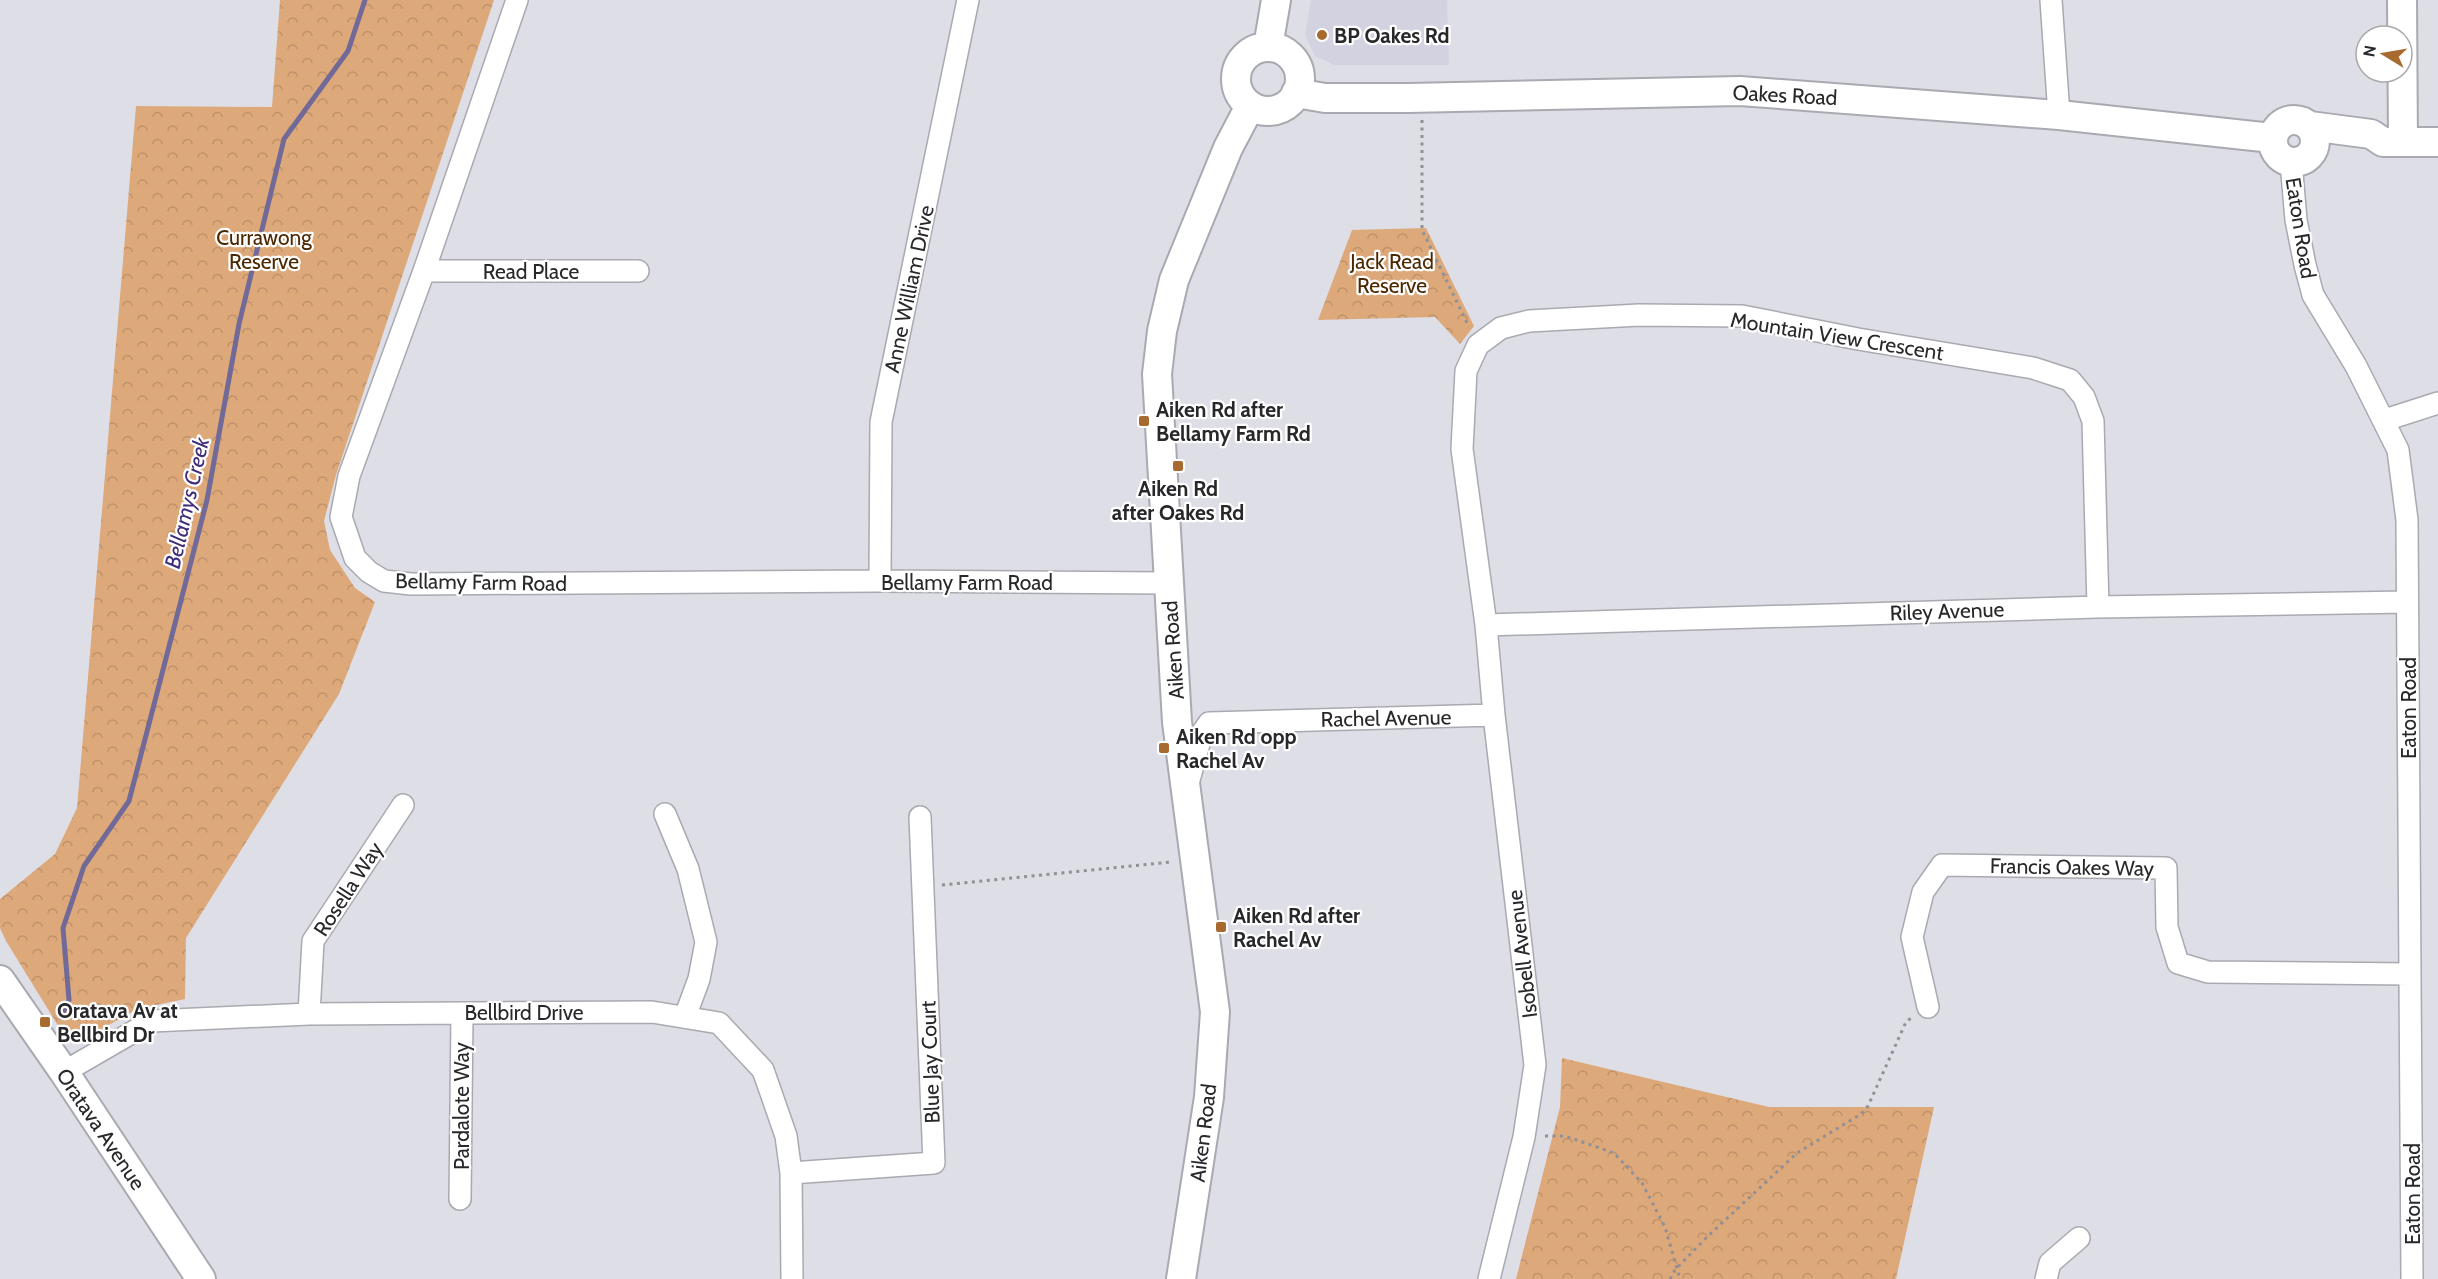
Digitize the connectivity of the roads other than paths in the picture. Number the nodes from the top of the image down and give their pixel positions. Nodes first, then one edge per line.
1 (517, 0) edge
2 (968, 0) edge
3 (1276, 0) edge
4 (2051, 0) edge
5 (2402, 0) edge
6 (1268, 46) junction
7 (1296, 93) junction
8 (1250, 106) junction
9 (2059, 115) junction
10 (2310, 126) junction
11 (2272, 138) junction
12 (2393, 142) junction
13 (2438, 142) edge
14 (2301, 158) junction
15 (424, 271) junction
16 (638, 272) dead end
17 (2438, 403) edge
18 (2385, 420) junction
19 (880, 582) junction
20 (1168, 583) junction
21 (2407, 602) junction
22 (2098, 607) junction
23 (1486, 625) junction
24 (1494, 715) junction
25 (1185, 792) junction
26 (403, 805) dead end
27 (665, 814) dead end
28 (920, 817) dead end
29 (2410, 974) junction
30 (0, 980) edge
31 (1928, 1007) road end
32 (462, 1013) junction
33 (309, 1014) junction
34 (685, 1017) junction
35 (64, 1072) junction
36 (791, 1173) junction
37 (460, 1199) dead end
38 (2079, 1238) dead end
39 (201, 1279) edge
40 (792, 1279) edge
41 (1181, 1279) edge
42 (1489, 1279) edge
43 (2046, 1279) edge
44 (2412, 1279) edge

1 - 15 street, Bellamy Farm Road
2 - 19 street, Anne William Drive
3 - 6 street
4 - 9 street
5 - 12 street
6 - 7 street
6 - 8 street
7 - 8 street
7 - 9 street, Oakes Road
8 - 20 street, Aiken Road
9 - 11 street, Oakes Road
10 - 11 street
10 - 12 street
10 - 14 street
11 - 14 street
12 - 13 street
12 - 14 street
14 - 18 street, Eaton Road
15 - 16 street, Read Place
15 - 19 street, Bellamy Farm Road
17 - 18 street
18 - 21 street, Eaton Road
19 - 20 street, Bellamy Farm Road
20 - 25 street, Aiken Road
21 - 22 street, Riley Avenue
21 - 29 street, Eaton Road
22 - 23 street, Riley Avenue
22 - 23 street, Mountain View Crescent
23 - 24 street, Isobell Avenue
24 - 25 street, Rachel Avenue
24 - 42 street, Isobell Avenue
25 - 41 street, Aiken Road
26 - 33 street, Rosella Way
27 - 34 street
28 - 36 street, Blue Jay Court
29 - 31 street, Francis Oakes Way
29 - 44 street, Eaton Road
30 - 35 street, Oratava Avenue
32 - 33 street, Bellbird Drive
32 - 34 street, Bellbird Drive
32 - 37 street, Pardalote Way
33 - 35 street, Bellbird Drive
34 - 36 street, Bellbird Drive
35 - 39 street, Oratava Avenue
36 - 40 street, Bellbird Drive
38 - 43 street

